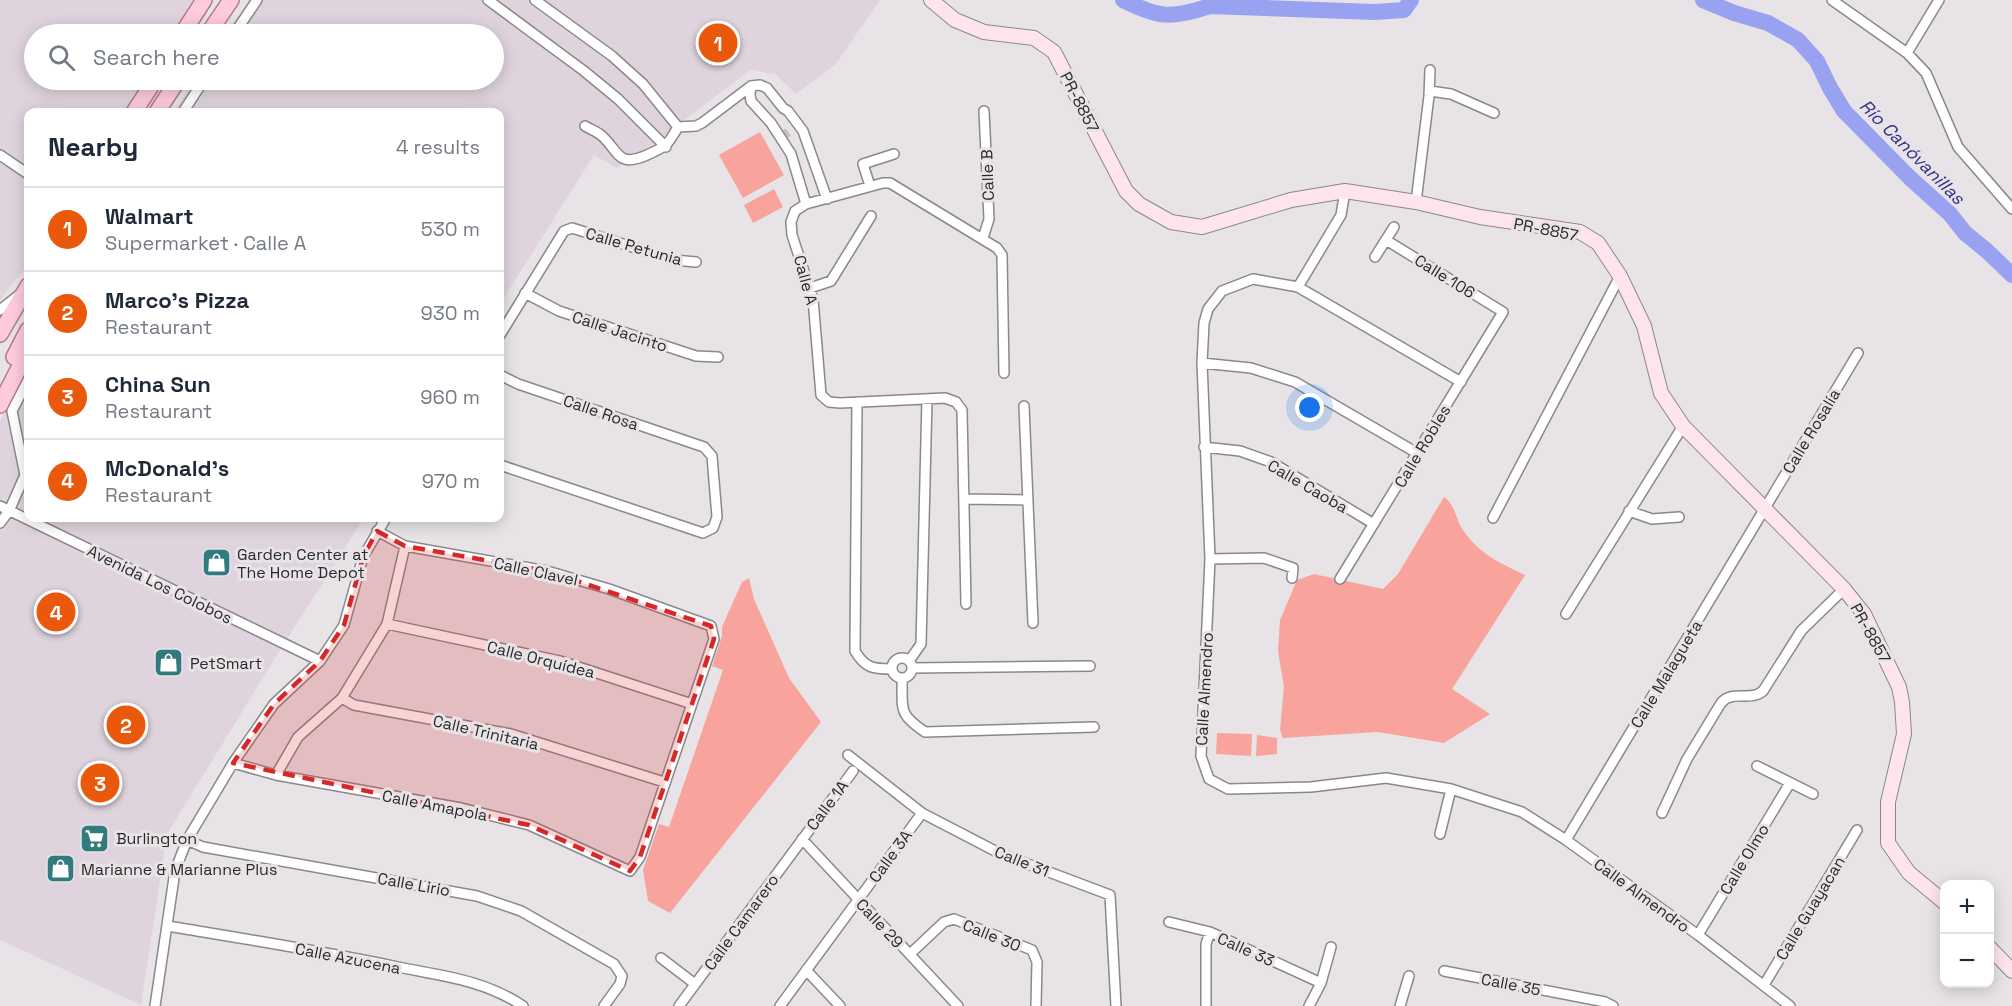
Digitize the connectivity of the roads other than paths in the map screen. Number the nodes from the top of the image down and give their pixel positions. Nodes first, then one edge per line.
1 (204, 0) edge
2 (231, 0) edge
3 (257, 0) edge
4 (488, 0) edge
5 (535, 0) edge
6 (931, 0) edge
7 (1939, 0) edge
8 (1834, 1) edge
9 (188, 24) edge
10 (215, 24) edge
11 (241, 24) edge
12 (1906, 52) junction
13 (1430, 70) dead end
14 (751, 86) junction
15 (148, 90) edge
16 (171, 90) edge
17 (197, 90) edge
18 (1430, 91) junction
19 (137, 108) edge
20 (160, 108) edge
21 (186, 108) edge
22 (984, 111) dead end
23 (1494, 114) dead end
24 (771, 125) junction
25 (585, 126) dead end
26 (678, 127) junction
27 (782, 131) tunnel mouth
28 (789, 141) tunnel mouth
29 (666, 147) junction
30 (791, 154) junction
31 (894, 154) dead end
32 (0, 155) edge
33 (24, 171) edge
34 (870, 186) junction
35 (1344, 191) junction
36 (827, 199) junction
37 (1416, 202) junction
38 (806, 204) junction
39 (2012, 209) edge
40 (871, 216) dead end
41 (1394, 227) dead end
42 (983, 238) junction
43 (1386, 240) junction
44 (1375, 257) dead end
45 (696, 262) dead end
46 (1620, 276) junction
47 (1298, 287) junction
48 (810, 288) junction
49 (24, 290) edge
50 (24, 293) edge
51 (525, 293) junction
52 (0, 310) edge
53 (1503, 312) joint
54 (504, 328) edge
55 (0, 333) edge
56 (24, 338) edge
57 (19, 349) junction
58 (1858, 353) dead end
59 (718, 357) dead end
60 (1202, 363) junction
61 (1004, 373) dead end
62 (504, 377) edge
63 (1461, 382) junction
64 (0, 384) edge
65 (24, 388) edge
66 (927, 399) junction
67 (857, 402) junction
68 (0, 405) edge
69 (1024, 406) dead end
70 (1683, 426) junction
71 (1204, 447) junction
72 (1418, 453) junction
73 (504, 466) edge
74 (24, 470) edge
75 (24, 477) edge
76 (964, 499) junction
77 (1028, 500) junction
78 (4, 508) edge
79 (1765, 509) junction
80 (1629, 511) junction
81 (1679, 517) dead end
82 (24, 518) edge
83 (1493, 518) dead end
84 (33, 522) edge
85 (383, 522) edge
86 (0, 523) edge
87 (1374, 524) junction
88 (377, 531) junction
89 (405, 546) junction
90 (1210, 559) junction
91 (1292, 578) dead end
92 (1340, 579) dead end
93 (1844, 589) junction
94 (966, 604) dead end
95 (1566, 614) dead end
96 (1033, 623) dead end
97 (387, 624) junction
98 (320, 661) junction
99 (910, 664) junction
100 (1090, 666) dead end
101 (891, 669) junction
102 (902, 679) junction
103 (342, 698) junction
104 (692, 704) junction
105 (1094, 727) dead end
106 (848, 755) dead end
107 (233, 764) junction
108 (1757, 766) dead end
109 (853, 771) dead end
110 (276, 775) junction
111 (664, 782) junction
112 (1790, 783) junction
113 (1451, 789) junction
114 (1813, 794) dead end
115 (922, 813) junction
116 (1662, 813) dead end
117 (1857, 830) dead end
118 (1440, 834) dead end
119 (802, 839) junction
120 (187, 840) junction
121 (1566, 840) junction
122 (1940, 899) edge
123 (859, 900) junction
124 (1169, 922) dead end
125 (168, 926) junction
126 (1210, 932) junction
127 (1698, 935) junction
128 (1331, 947) dead end
129 (1994, 953) edge
130 (910, 954) junction
131 (661, 958) dead end
132 (806, 970) junction
133 (1444, 971) dead end
134 (2012, 971) edge
135 (1409, 976) dead end
136 (1321, 983) junction
137 (695, 984) junction
138 (1764, 985) junction
139 (155, 1006) edge
140 (523, 1006) edge
141 (604, 1006) edge
142 (679, 1006) edge
143 (780, 1006) edge
144 (840, 1006) edge
145 (958, 1006) edge
146 (1036, 1006) edge
147 (1116, 1006) edge
148 (1206, 1006) edge
149 (1309, 1006) edge
150 (1401, 1006) edge
151 (1612, 1006) edge
152 (1790, 1006) edge

1 - 9 main road
2 - 10 main road
3 - 11 street
4 - 29 street
5 - 26 street
6 - 35 street, PR-8857
7 - 12 street
8 - 12 street
12 - 39 street
13 - 18 street
14 - 24 street
14 - 26 street
14 - 36 street
15 - 19 main road
16 - 20 main road
17 - 21 street
18 - 23 street
18 - 37 street
22 - 42 street, Calle B
24 - 27 street
24 - 30 street
25 - 29 street
26 - 29 street
28 - 30 street
30 - 38 street
31 - 34 street
32 - 33 street
34 - 36 street
34 - 42 street
35 - 37 street, PR-8857
35 - 47 street
36 - 38 street
37 - 46 street, PR-8857
38 - 48 street, Calle A
40 - 48 street
41 - 43 street
42 - 61 street
43 - 44 street
43 - 53 street, Calle 106
45 - 51 street, Calle Petunia
46 - 70 street, PR-8857
46 - 83 street
47 - 60 street, Calle Almendro
47 - 63 street, Calle Almendro
48 - 67 street, Calle A
49 - 52 street
50 - 55 main road
51 - 54 street
51 - 59 street, Calle Jacinto
53 - 63 street, Calle Robles
56 - 57 main road
57 - 64 main road
57 - 68 main road
58 - 79 street, Calle Rosalía
60 - 71 street, Calle Almendro
60 - 72 street
62 - 73 street, Calle Rosa
63 - 72 street, Calle Robles
65 - 74 street
66 - 67 street, Calle A
66 - 76 street, Calle A
66 - 99 street
67 - 101 street
69 - 77 street
70 - 79 street, PR-8857
70 - 80 street
71 - 87 street, Calle Caoba
71 - 90 street, Calle Almendro
72 - 87 street, Calle Robles
75 - 78 street
76 - 77 street
76 - 94 street, Calle A
77 - 96 street
78 - 82 street, Avenida Los Colobos
78 - 86 street
79 - 93 street, PR-8857
79 - 121 street, Calle Malagueta
80 - 81 street
80 - 95 street
84 - 98 street, Avenida Los Colobos
85 - 88 street
87 - 92 street, Calle Robles
88 - 89 street, Calle Clavel
88 - 98 street
89 - 97 street
89 - 104 street, Calle Clavel
90 - 91 street
90 - 113 street, Calle Almendro
93 - 116 street
93 - 122 street, PR-8857 / PR-8857
97 - 103 street
97 - 104 street, Calle Orquídea
98 - 107 street
99 - 100 street
99 - 101 street
99 - 102 street
101 - 102 street
102 - 105 street
103 - 110 street
103 - 111 street, Calle Trinitaria
104 - 111 street
106 - 115 street, Calle 31
107 - 110 street, Calle Amapola
107 - 120 street
108 - 112 street
109 - 119 street, Calle 1A
110 - 111 street, Calle Amapola
112 - 114 street
112 - 127 street, Calle Olmo
113 - 118 street
113 - 121 street, Calle Almendro
115 - 123 street, Calle 3A
115 - 147 street, Calle 31
117 - 138 street, Calle Guayacan
119 - 123 street, Calle 29
119 - 137 street, Calle Camarero
120 - 125 street
120 - 141 street, Calle Lirio
121 - 127 street, Calle Almendro
123 - 130 street, Calle 29
123 - 132 street, Calle 3A
124 - 126 street, Calle 33
125 - 139 street
125 - 140 street, Calle Azucena
126 - 136 street, Calle 33
126 - 148 street
127 - 138 street, Calle Almendro
128 - 136 street
129 - 134 street
130 - 145 street, Calle 29
130 - 146 street, Calle 30
131 - 137 street
132 - 143 street, Calle 3A
132 - 144 street
133 - 151 street, Calle 35
135 - 150 street
136 - 149 street
137 - 142 street, Calle Camarero
138 - 152 street, Calle Almendro

